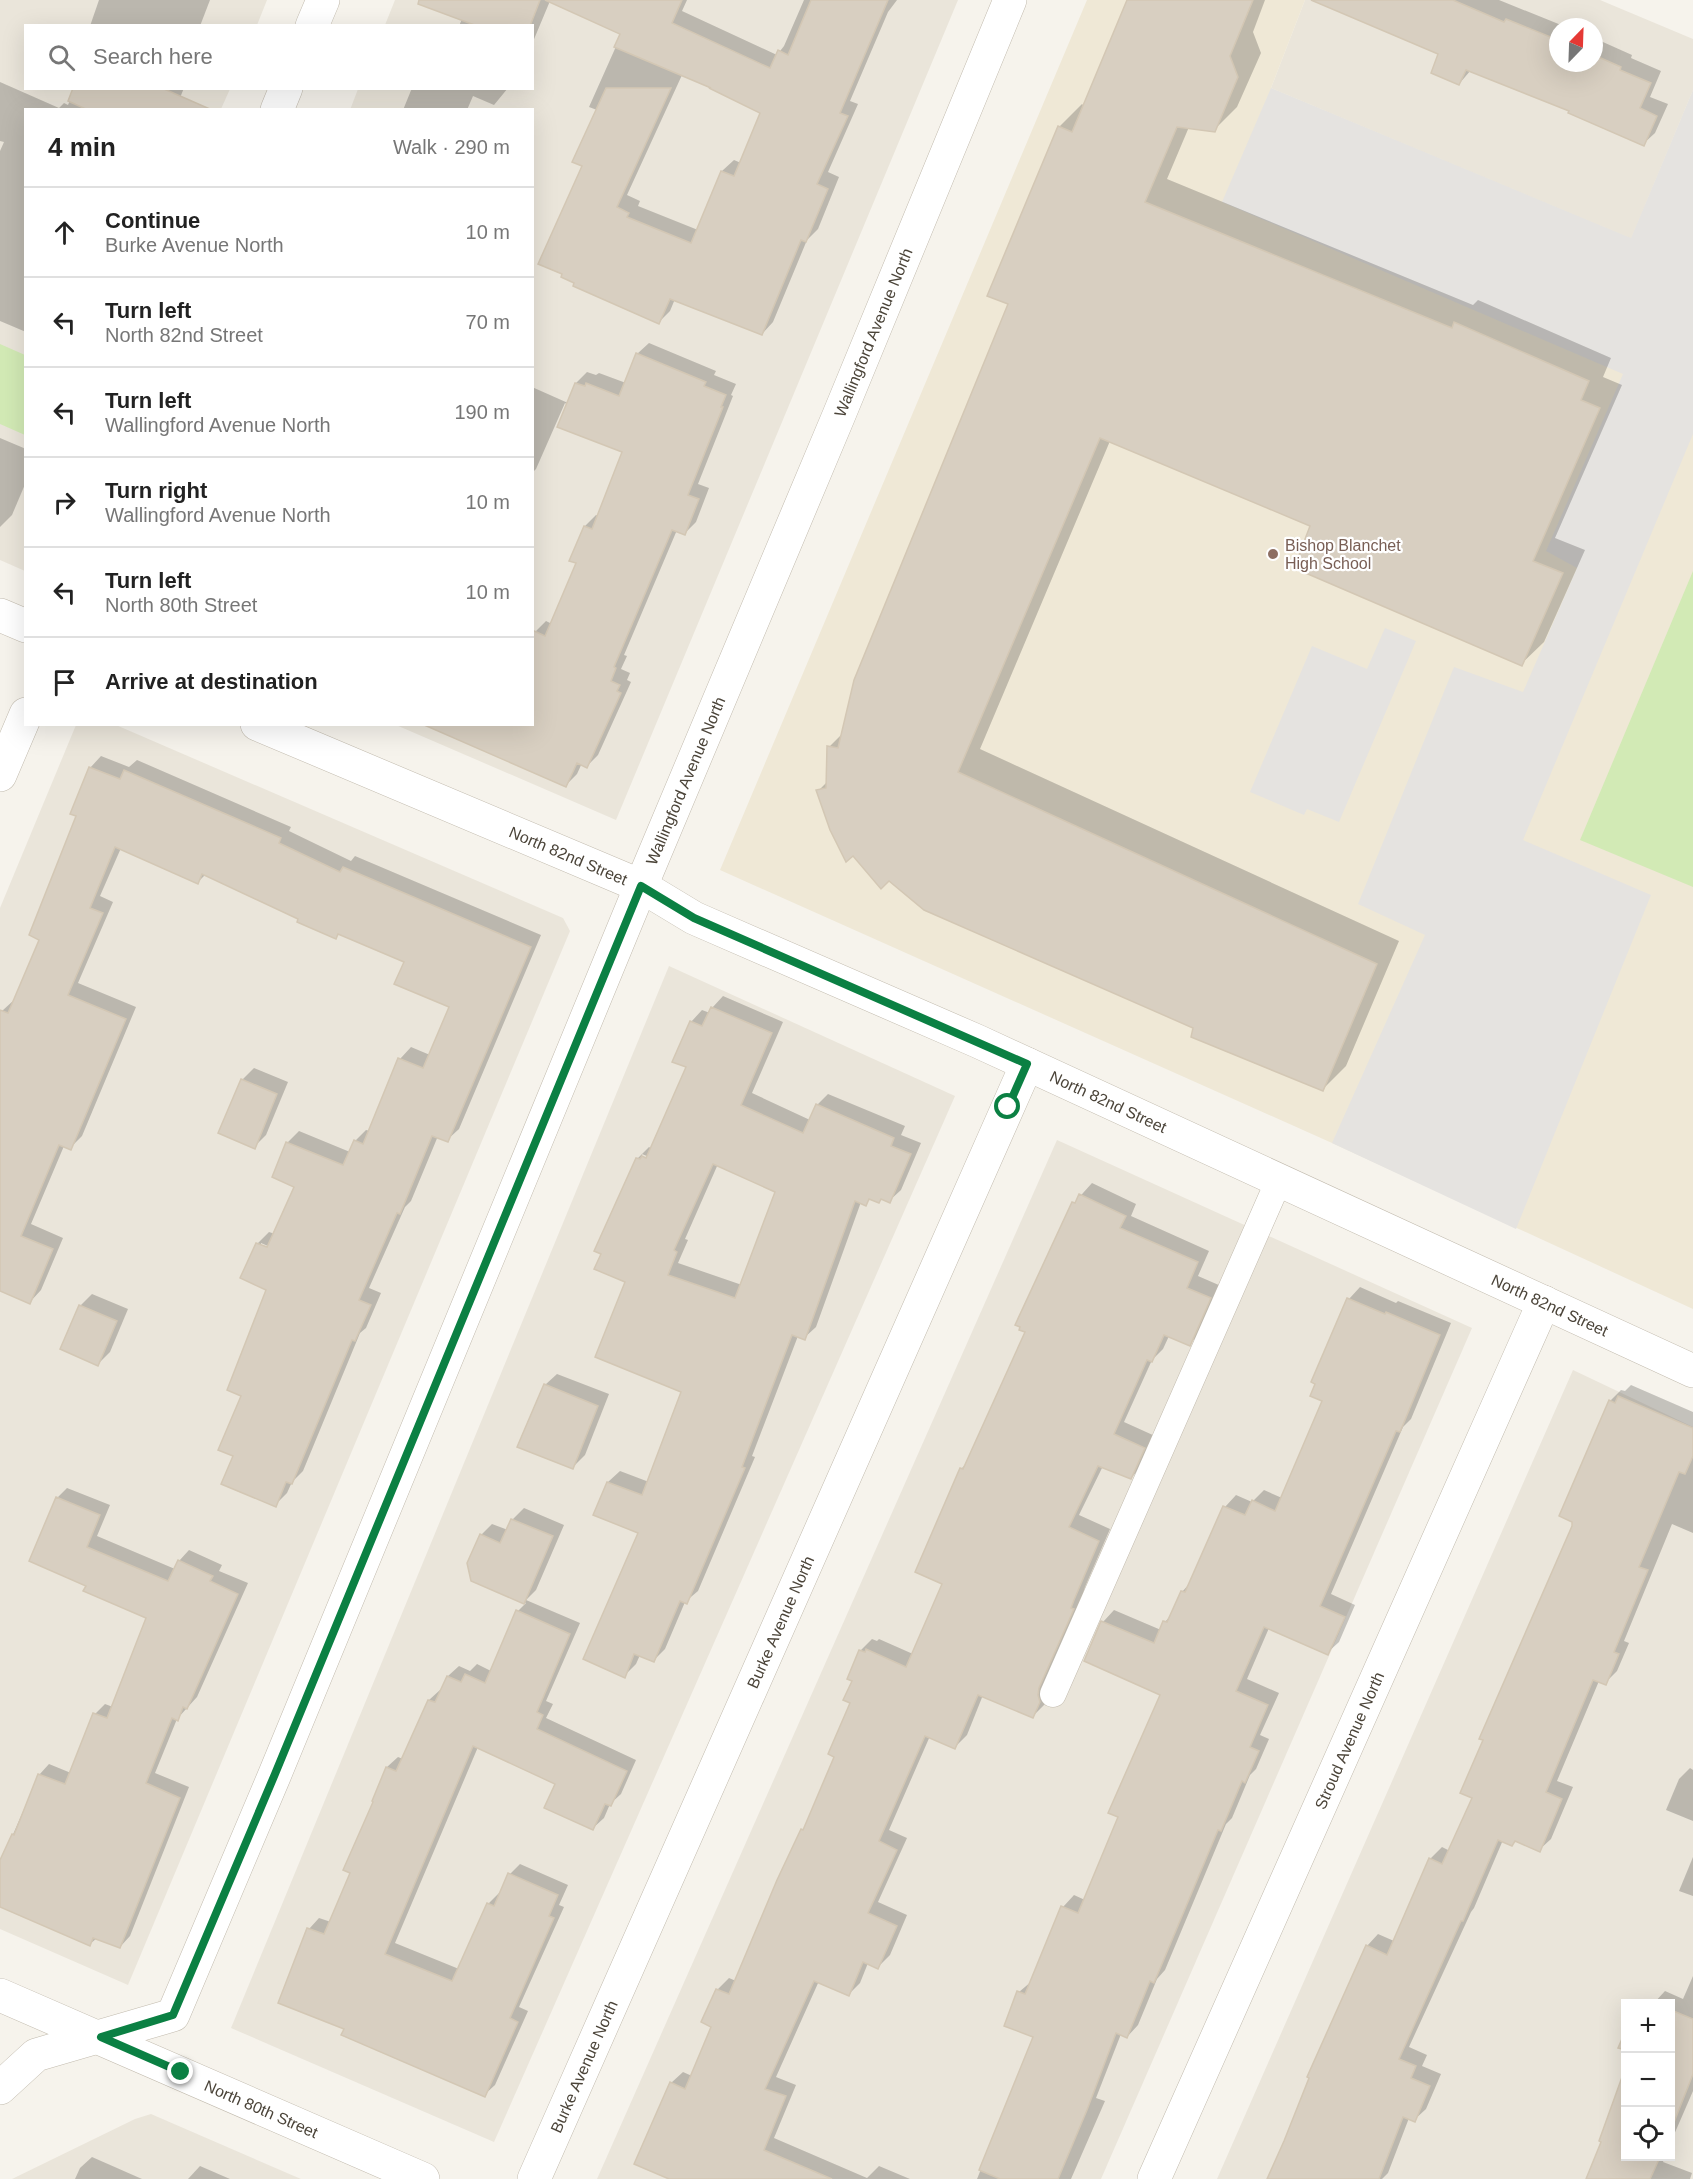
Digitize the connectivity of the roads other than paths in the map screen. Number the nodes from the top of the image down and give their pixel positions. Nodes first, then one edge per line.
1 (322, 0) edge
2 (1010, 0) edge
3 (313, 24) edge
4 (285, 90) edge
5 (278, 108) edge
6 (0, 615) edge
7 (24, 625) edge
8 (24, 719) edge
9 (262, 726) edge
10 (0, 775) edge
11 (641, 886) junction
12 (1027, 1064) junction
13 (1279, 1180) junction
14 (1544, 1302) junction
15 (1693, 1371) edge
16 (1053, 1694) dead end
17 (0, 1995) edge
18 (101, 2037) junction
19 (0, 2088) edge
20 (423, 2179) edge
21 (534, 2179) edge
22 (1154, 2179) edge

1 - 3 street
2 - 11 street, Wallingford Avenue North
4 - 5 street
6 - 7 street
8 - 10 street
9 - 11 street, North 82nd Street
11 - 12 street, North 82nd Street
11 - 18 street, Wallingford Avenue North
12 - 13 street, North 82nd Street
12 - 21 street, Burke Avenue North
13 - 14 street, North 82nd Street
13 - 16 lane
14 - 15 street, North 82nd Street
14 - 22 street, Stroud Avenue North
17 - 18 street, North 80th Street
18 - 19 street, Wallingford Avenue North
18 - 20 street, North 80th Street

